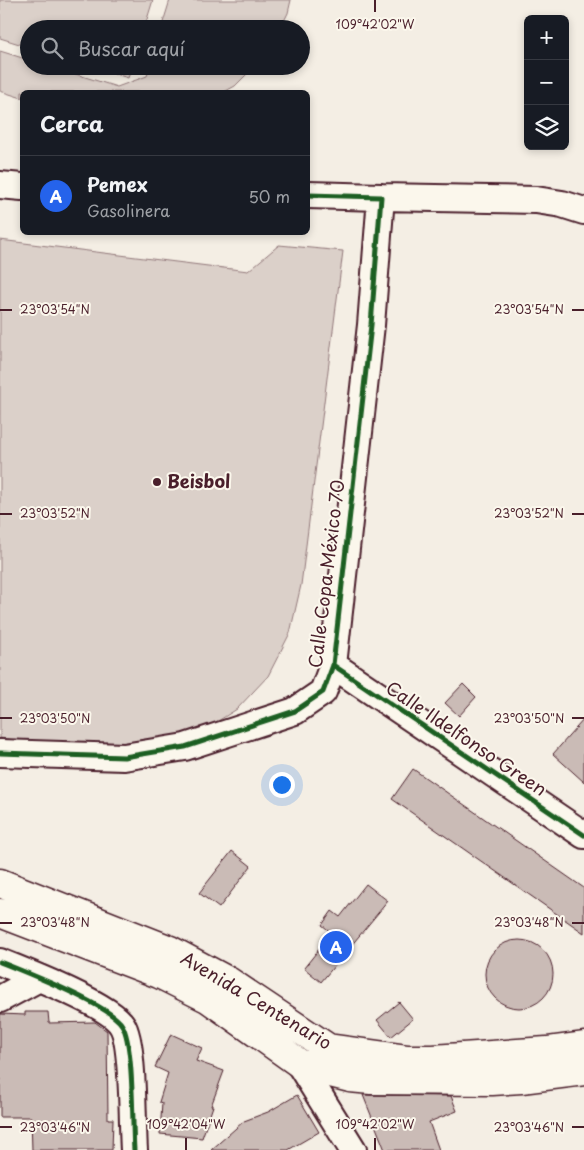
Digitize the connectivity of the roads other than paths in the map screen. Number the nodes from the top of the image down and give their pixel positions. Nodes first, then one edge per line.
1 (0, 185) edge
2 (20, 188) edge
3 (310, 195) edge
4 (381, 197) junction
5 (584, 211) edge
6 (333, 665) junction
7 (0, 752) edge
8 (584, 835) edge
9 (0, 883) edge
10 (0, 913) edge
11 (0, 962) edge
12 (39, 978) junction
13 (0, 999) edge
14 (584, 1046) edge
15 (299, 1063) junction
16 (584, 1070) edge
17 (134, 1150) edge
18 (353, 1150) edge

1 - 2 street
3 - 4 street
4 - 5 street
4 - 6 street, Calle Copa México 70
6 - 7 street, Calle Copa México 70
6 - 8 street, Calle Ildelfonso Green
9 - 14 main road, Avenida Centenario
10 - 15 main road, Avenida Centenario
11 - 12 street
12 - 13 street
12 - 17 street
15 - 16 main road, Avenida Centenario
15 - 18 street

